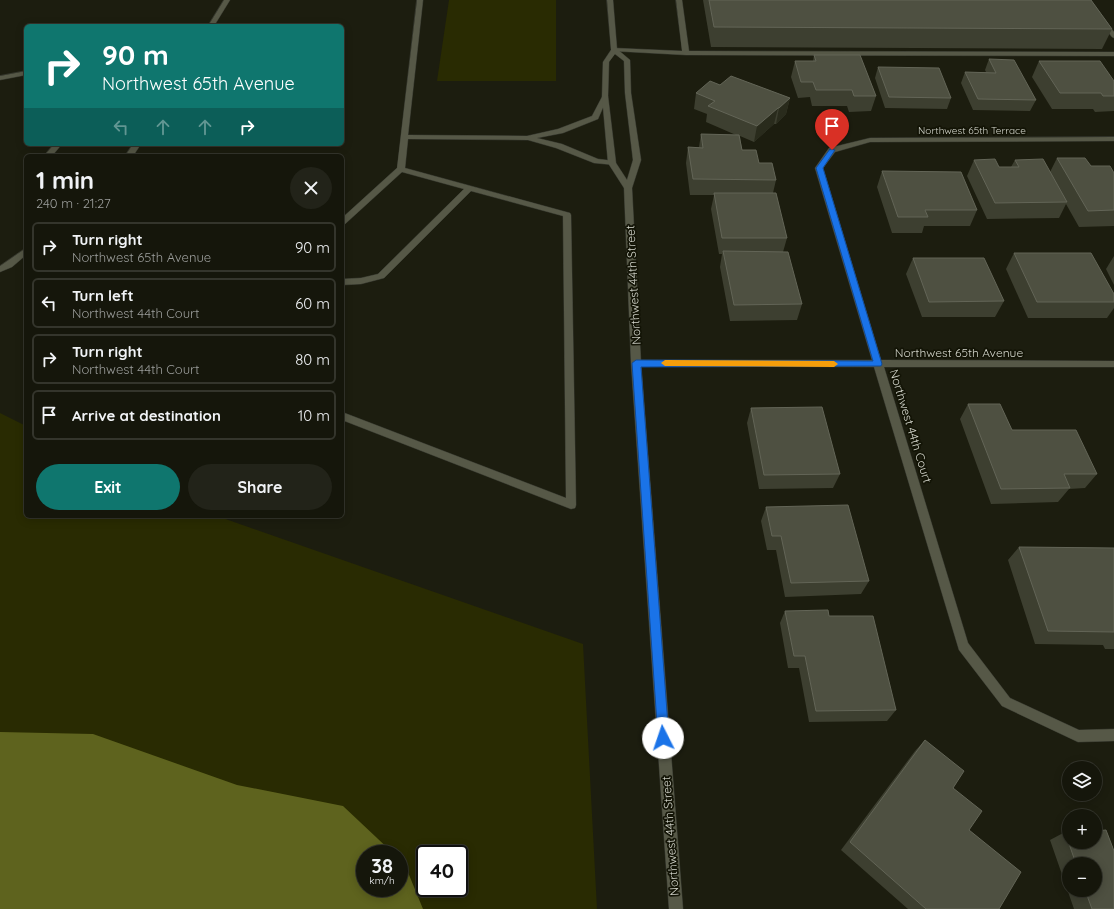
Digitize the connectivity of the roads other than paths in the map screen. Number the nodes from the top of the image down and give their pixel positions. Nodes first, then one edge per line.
1 (227, 0) edge
2 (420, 0) edge
3 (610, 0) edge
4 (679, 0) edge
5 (1087, 0) edge
6 (212, 24) edge
7 (1114, 36) edge
8 (614, 50) junction
9 (686, 53) junction
10 (1114, 54) edge
11 (24, 73) edge
12 (0, 78) edge
13 (605, 96) junction
14 (404, 137) junction
15 (527, 138) junction
16 (1114, 139) edge
17 (56, 146) edge
18 (832, 150) joint
19 (50, 154) edge
20 (612, 163) junction
21 (401, 169) junction
22 (469, 188) junction
23 (628, 188) junction
24 (344, 220) edge
25 (24, 253) edge
26 (0, 269) edge
27 (344, 282) edge
28 (636, 363) junction
29 (878, 364) junction
30 (1114, 364) edge
31 (344, 417) edge
32 (1114, 735) edge
33 (676, 909) edge

1 - 6 street
2 - 14 street
3 - 8 street
4 - 9 street
5 - 7 street
8 - 9 street
8 - 13 street
8 - 23 street, Northwest 44th Street
9 - 10 street
11 - 12 street
13 - 15 street
13 - 20 street
14 - 15 street
14 - 21 street
15 - 20 street
16 - 18 street, Northwest 65th Terrace
17 - 19 street
18 - 29 street, Northwest 44th Court
20 - 23 street
21 - 22 street
21 - 24 street
22 - 27 street
22 - 31 street
23 - 28 street, Northwest 44th Street
25 - 26 street
28 - 29 street, Northwest 65th Avenue
28 - 33 street, Northwest 44th Street
29 - 30 street, Northwest 65th Avenue
29 - 32 street, Northwest 44th Court

